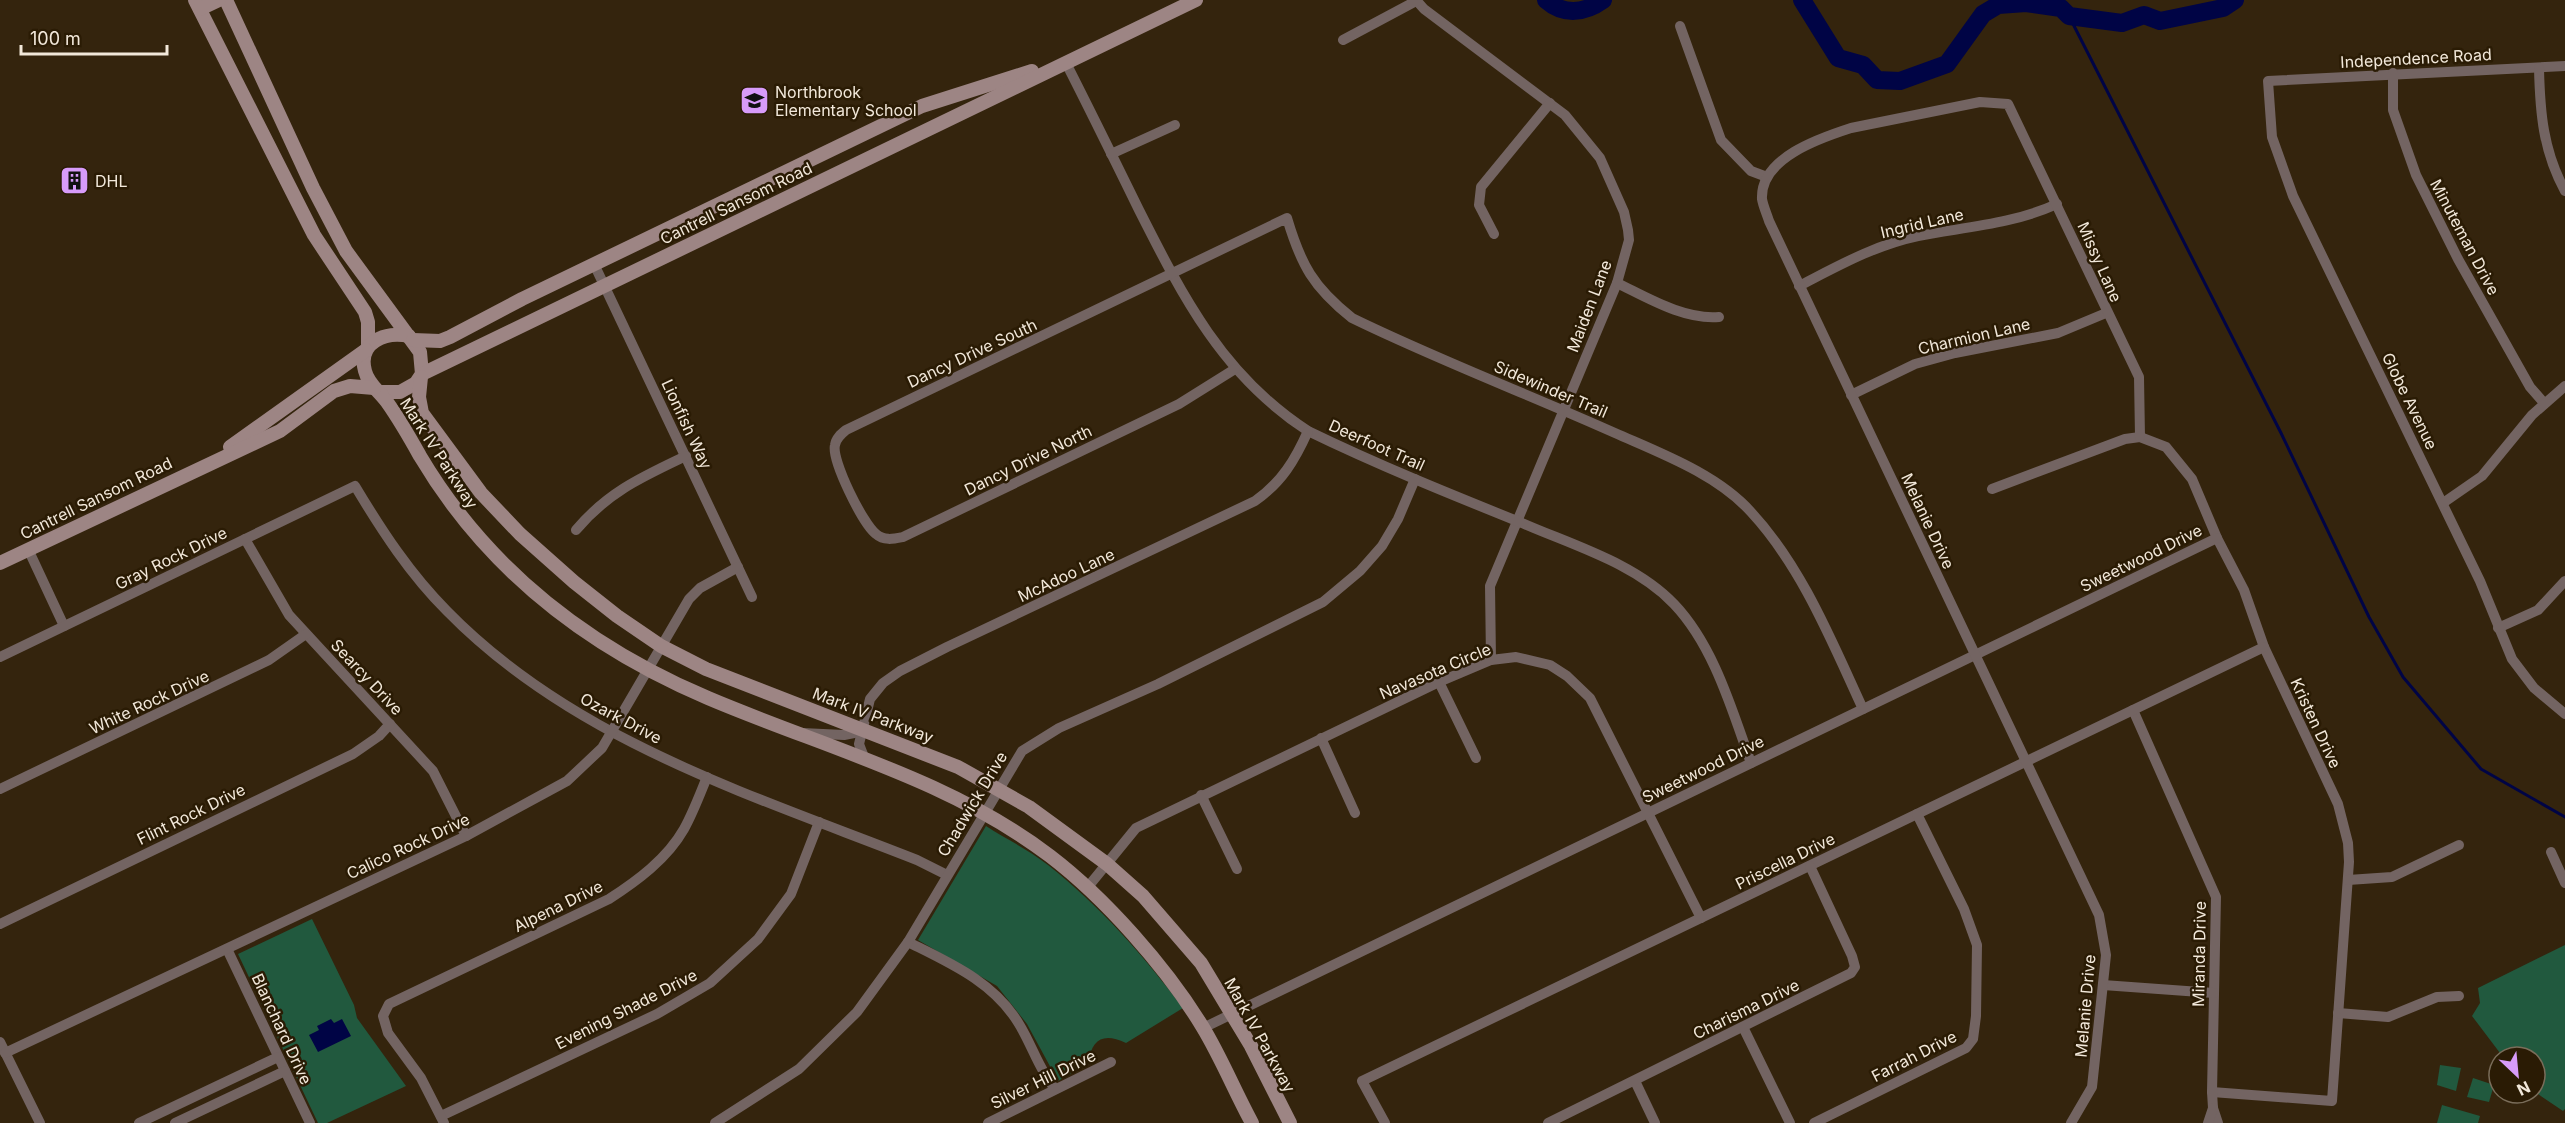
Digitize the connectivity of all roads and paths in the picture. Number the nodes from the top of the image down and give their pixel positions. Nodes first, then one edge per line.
1 (219, 0) edge
2 (226, 0) edge
3 (1196, 0) edge
4 (1416, 0) edge
5 (198, 4) edge
6 (1680, 26) dead end
7 (1344, 40) dead end
8 (1066, 63) junction
9 (2565, 66) edge
10 (2539, 68) junction
11 (2393, 73) junction
12 (2268, 81) joint
13 (1550, 103) junction
14 (914, 110) junction
15 (1175, 125) dead end
16 (924, 131) junction
17 (1112, 154) junction
18 (1767, 177) junction
19 (2565, 191) edge
20 (2057, 204) junction
21 (712, 206) junction
22 (723, 227) junction
23 (1494, 234) dead end
24 (594, 264) junction
25 (1172, 275) junction
26 (1617, 283) junction
27 (605, 284) junction
28 (1799, 286) junction
29 (2106, 313) junction
30 (1719, 317) dead end
31 (411, 338) junction
32 (367, 348) junction
33 (1235, 369) junction
34 (422, 376) junction
35 (2565, 386) edge
36 (377, 390) junction
37 (1851, 395) junction
38 (2544, 403) junction
39 (1563, 410) junction
40 (1308, 431) junction
41 (2140, 437) junction
42 (686, 456) junction
43 (206, 464) junction
44 (1415, 479) junction
45 (355, 486) joint
46 (1992, 489) dead end
47 (850, 490) joint
48 (2443, 503) junction
49 (1517, 521) junction
50 (576, 530) dead end
51 (2217, 538) junction
52 (245, 539) junction
53 (28, 549) junction
54 (0, 563) edge
55 (738, 567) junction
56 (2565, 581) edge
57 (752, 597) dead end
58 (64, 626) junction
59 (2498, 628) junction
60 (306, 634) junction
61 (662, 646) junction
62 (2264, 647) junction
63 (1975, 655) junction
64 (0, 657) edge
65 (1491, 660) junction
66 (646, 669) junction
67 (1439, 682) junction
68 (1863, 709) junction
69 (2133, 710) junction
70 (2565, 714) edge
71 (390, 724) junction
72 (864, 730) junction
73 (799, 732) junction
74 (611, 733) junction
75 (1321, 738) junction
76 (864, 757) junction
77 (1476, 758) dead end
78 (2026, 762) junction
79 (1751, 763) junction
80 (707, 777) junction
81 (0, 789) edge
82 (998, 789) junction
83 (1201, 795) junction
84 (984, 813) junction
85 (1355, 813) dead end
86 (1648, 813) junction
87 (1917, 814) junction
88 (819, 822) junction
89 (466, 836) junction
90 (2459, 844) dead end
91 (2551, 852) dead end
92 (1107, 864) junction
93 (1810, 866) junction
94 (1237, 869) dead end
95 (947, 875) junction
96 (2348, 880) junction
97 (2565, 883) edge
98 (1087, 888) junction
99 (1701, 918) junction
100 (0, 924) edge
101 (908, 942) junction
102 (227, 949) junction
103 (2103, 985) junction
104 (2214, 993) junction
105 (2459, 996) dead end
106 (2338, 1013) junction
107 (1232, 1014) junction
108 (1743, 1027) junction
109 (1203, 1028) junction
110 (0, 1042) edge
111 (5, 1053) junction
112 (278, 1057) junction
113 (1112, 1062) dead end
114 (285, 1071) junction
115 (1635, 1081) junction
116 (1055, 1089) junction
117 (2212, 1092) junction
118 (2213, 1108) junction
119 (163, 1111) junction
120 (442, 1120) edge
121 (40, 1123) edge
122 (138, 1123) edge
123 (169, 1123) edge
124 (175, 1123) edge
125 (310, 1123) edge
126 (715, 1123) edge
127 (988, 1123) edge
128 (1252, 1123) edge
129 (1290, 1123) edge
130 (1385, 1123) edge
131 (1548, 1123) edge
132 (1655, 1123) edge
133 (1790, 1123) edge
134 (1814, 1123) edge
135 (2072, 1123) edge
136 (2208, 1123) edge
137 (2218, 1123) edge

1 - 5 main road
2 - 31 main road
3 - 8 main road, Cantrell Sansom Road
4 - 7 street
4 - 13 street, Maiden Lane
5 - 32 main road
6 - 18 street
8 - 14 main road, Cantrell Sansom Road
8 - 16 main road, Cantrell Sansom Road
8 - 17 street, Deerfoot Trail
9 - 10 street, Independence Road
10 - 11 street, Independence Road
10 - 19 street
11 - 12 street, Independence Road
11 - 38 street, Minuteman Drive
12 - 48 street, Globe Avenue
13 - 23 street
13 - 26 street, Maiden Lane
14 - 16 main road
14 - 21 main road, Cantrell Sansom Road
15 - 17 street
16 - 22 main road, Cantrell Sansom Road
17 - 25 street, Deerfoot Trail
18 - 20 street, Missy Lane
18 - 28 street, Melanie Drive
20 - 28 street, Ingrid Lane
20 - 29 street, Missy Lane
21 - 22 main road
21 - 24 main road, Cantrell Sansom Road
22 - 27 main road, Cantrell Sansom Road
24 - 27 street, Lionfish Way
24 - 31 main road, Cantrell Sansom Road
25 - 33 street, Deerfoot Trail
25 - 39 street, Sidewinder Trail
25 - 47 street, Dancy Drive South
26 - 30 street
26 - 39 street, Maiden Lane
27 - 34 main road, Cantrell Sansom Road
27 - 42 street, Lionfish Way
28 - 37 street, Melanie Drive
29 - 37 street, Charmion Lane
29 - 41 street, Missy Lane
31 - 32 main road
31 - 34 main road
32 - 36 main road
32 - 43 main road, Cantrell Sansom Road
33 - 40 street, Deerfoot Trail
33 - 47 street, Dancy Drive North
34 - 36 main road
34 - 61 main road, Mark IV Parkway
35 - 38 street
36 - 43 main road, Cantrell Sansom Road
36 - 66 main road, Mark IV Parkway
37 - 63 street, Melanie Drive
38 - 48 street
39 - 49 street, Maiden Lane
39 - 68 street, Sidewinder Trail
40 - 44 street, Deerfoot Trail
40 - 72 street, McAdoo Lane
41 - 46 street
41 - 51 street, Kristen Drive
42 - 50 street
42 - 55 street, Lionfish Way
43 - 53 main road, Cantrell Sansom Road
44 - 49 street, Deerfoot Trail
44 - 82 street, Chadwick Drive
45 - 52 street, Gray Rock Drive
45 - 74 street, Ozark Drive
48 - 59 street, Globe Avenue
49 - 65 street, Maiden Lane
49 - 79 street, Deerfoot Trail
51 - 62 street, Kristen Drive
51 - 63 street, Sweetwood Drive
52 - 58 street, Gray Rock Drive
52 - 60 street, Searcy Drive
53 - 54 main road, Cantrell Sansom Road
53 - 58 street
55 - 57 street, Lionfish Way
55 - 61 street, Calico Rock Drive
56 - 59 street
58 - 64 street, Gray Rock Drive
59 - 70 street, Globe Avenue
60 - 71 street, Searcy Drive
60 - 81 street, White Rock Drive
61 - 66 street, Calico Rock Drive
61 - 72 main road, Mark IV Parkway
62 - 69 street, Priscella Drive
62 - 96 street, Kristen Drive
63 - 68 street, Sweetwood Drive
63 - 78 street, Melanie Drive
65 - 67 street, Navasota Circle
65 - 86 street, Navasota Circle
66 - 73 main road, Mark IV Parkway
66 - 74 street, Calico Rock Drive
67 - 75 street, Navasota Circle
67 - 77 street
68 - 79 street, Sweetwood Drive
69 - 78 street, Priscella Drive
69 - 104 street, Miranda Drive
71 - 89 street, Searcy Drive
71 - 100 street, Flint Rock Drive
72 - 73 street
72 - 76 street, McAdoo Lane
72 - 82 main road, Mark IV Parkway
73 - 76 main road, Mark IV Parkway
74 - 80 street, Ozark Drive
74 - 89 street, Calico Rock Drive
75 - 83 street, Navasota Circle
75 - 85 street
76 - 84 main road, Mark IV Parkway
78 - 87 street, Priscella Drive
78 - 103 street, Melanie Drive
79 - 86 street, Sweetwood Drive
80 - 88 street, Ozark Drive
80 - 120 street, Alpena Drive
82 - 84 street, Chadwick Drive
82 - 92 main road, Mark IV Parkway
83 - 92 street, Navasota Circle
83 - 94 street
84 - 95 street, Chadwick Drive
84 - 98 main road, Mark IV Parkway
86 - 99 street, Navasota Circle
86 - 107 street, Sweetwood Drive
87 - 93 street, Priscella Drive
87 - 134 street, Farrah Drive
88 - 95 street, Ozark Drive
88 - 120 street, Evening Shade Drive
89 - 102 street, Calico Rock Drive
90 - 96 street
91 - 97 street
92 - 98 street, Navasota Circle
92 - 107 main road, Mark IV Parkway
93 - 99 street, Priscella Drive
93 - 108 street, Charisma Drive
95 - 101 street, Chadwick Drive
96 - 106 street, Kristen Drive
98 - 109 main road, Mark IV Parkway
99 - 130 street, Priscella Drive
101 - 116 street
101 - 126 street, Chadwick Drive
102 - 111 street, Calico Rock Drive
102 - 112 street, Blanchard Drive
103 - 104 street
103 - 135 street, Melanie Drive
104 - 117 street, Miranda Drive
105 - 106 street
106 - 117 street, Kristen Drive
107 - 109 street, Sweetwood Drive
107 - 129 main road, Mark IV Parkway
108 - 115 street, Charisma Drive
108 - 133 street
109 - 128 main road, Mark IV Parkway
110 - 111 street
111 - 121 street
112 - 114 street, Blanchard Drive
112 - 119 street
113 - 116 street, Silver Hill Drive
114 - 124 street
114 - 125 street, Blanchard Drive
115 - 131 street, Charisma Drive
115 - 132 street
116 - 127 street, Silver Hill Drive
117 - 118 street, Miranda Drive
118 - 136 street, Miranda Drive
118 - 137 street, Miranda Drive
119 - 122 street
119 - 123 street

